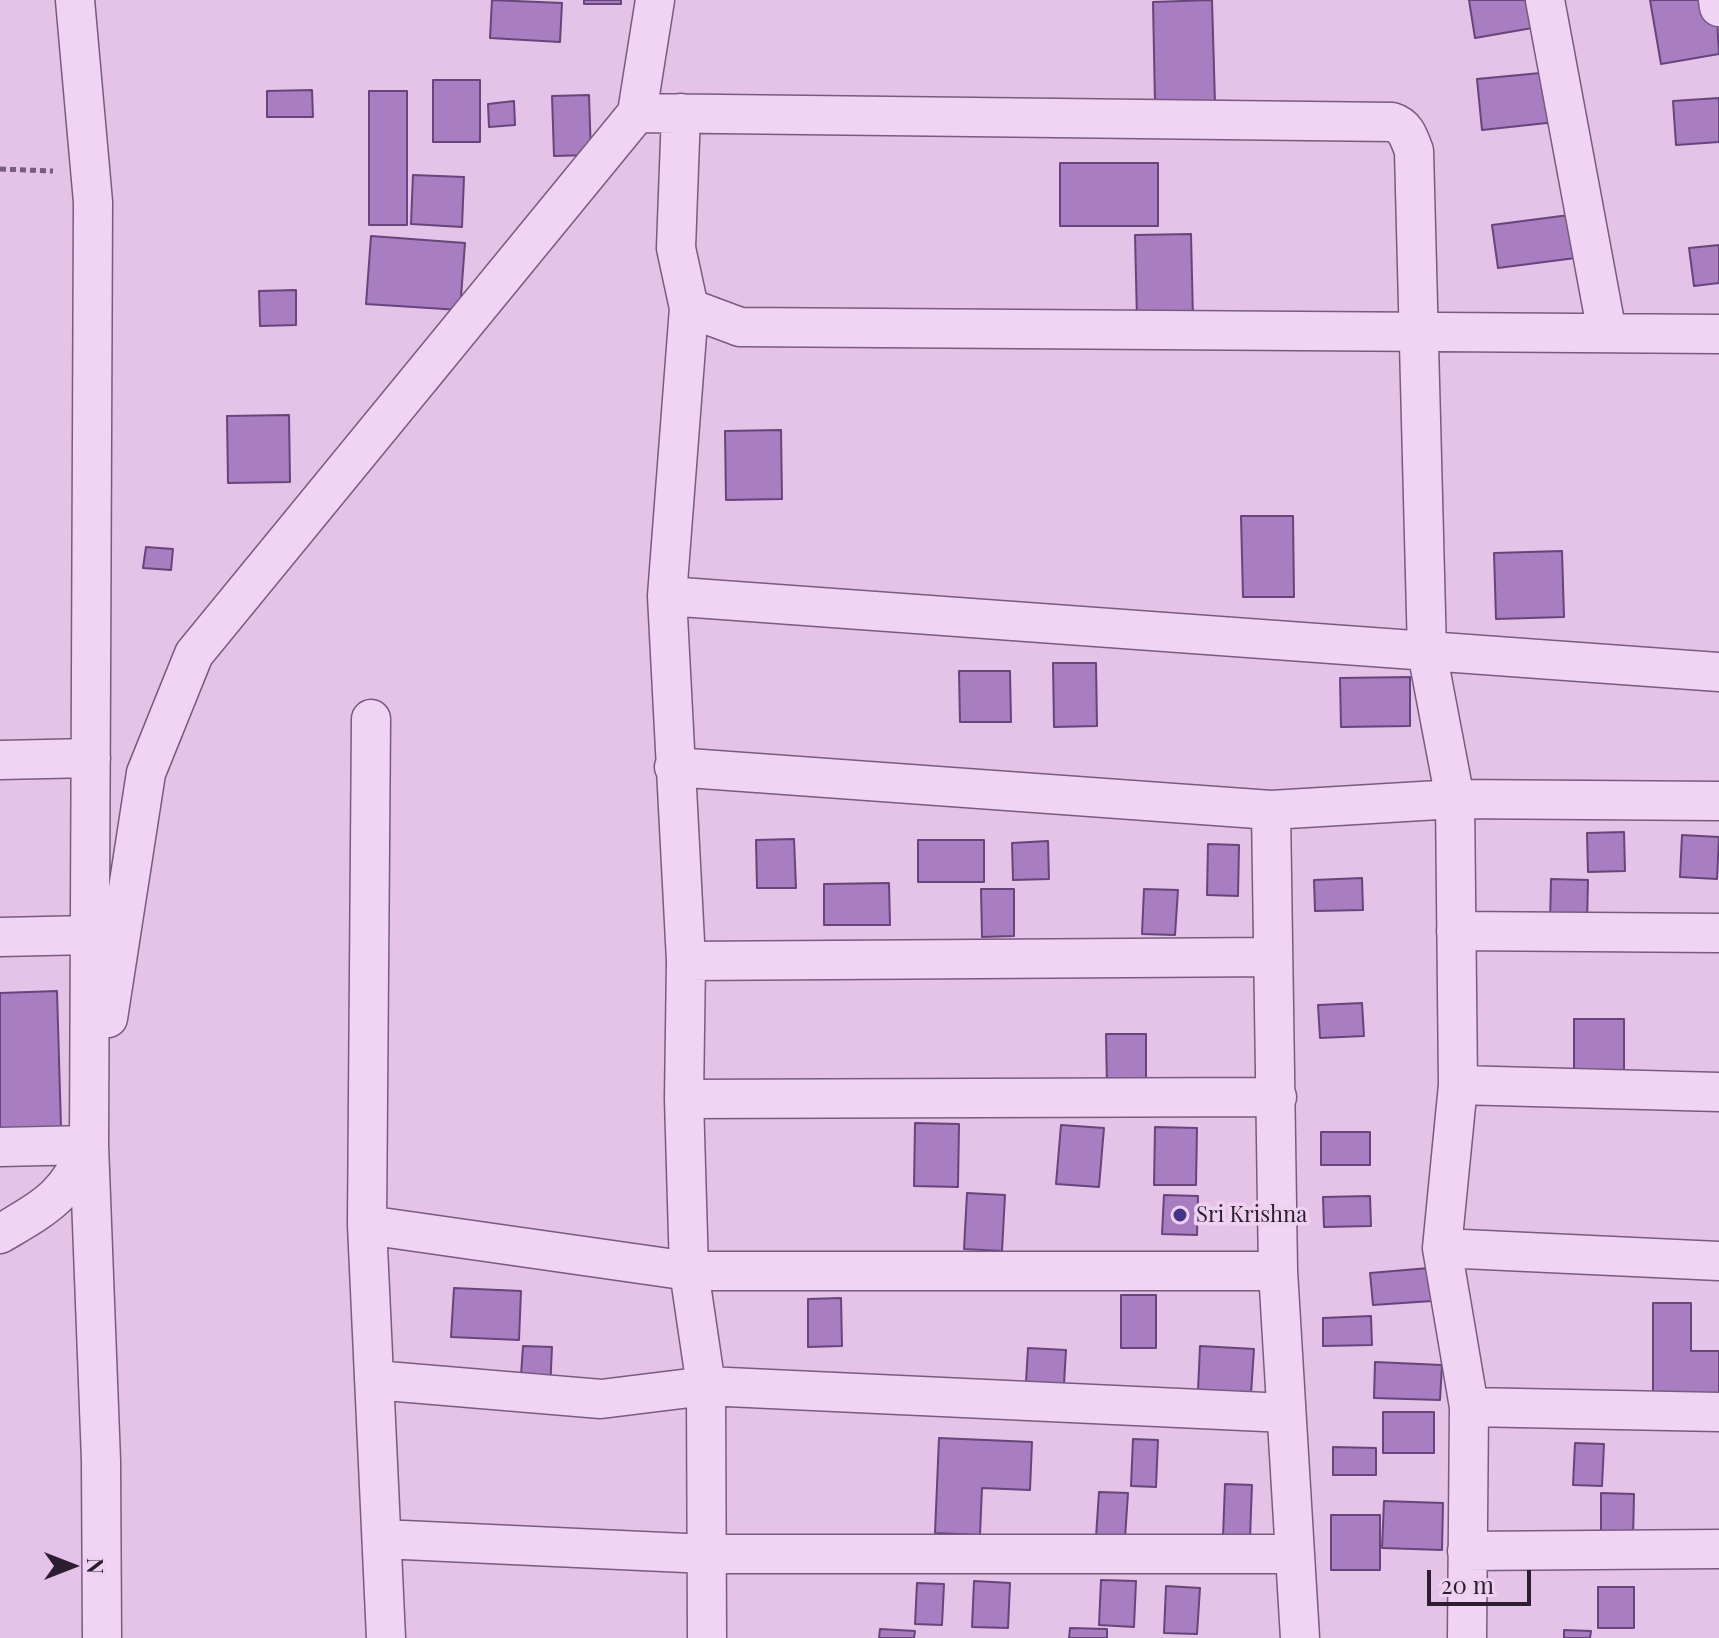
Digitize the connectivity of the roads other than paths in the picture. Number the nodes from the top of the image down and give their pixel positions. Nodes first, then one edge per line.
1 (75, 0) edge
2 (655, 0) edge
3 (1545, 0) edge
4 (1718, 0) edge
5 (1719, 7) edge
6 (637, 113) junction
7 (681, 113) junction
8 (689, 308) junction
9 (1418, 331) junction
10 (1607, 333) junction
11 (1719, 334) edge
12 (667, 596) junction
13 (1427, 652) junction
14 (1719, 672) edge
15 (371, 719) dead end
16 (91, 758) junction
17 (0, 760) edge
18 (674, 767) junction
19 (1455, 799) junction
20 (1719, 801) edge
21 (1271, 810) junction
22 (1456, 931) junction
23 (1719, 933) edge
24 (90, 935) junction
25 (0, 937) edge
26 (1273, 957) junction
27 (686, 961) junction
28 (1458, 1085) junction
29 (1719, 1092) edge
30 (1277, 1097) junction
31 (684, 1099) junction
32 (89, 1145) junction
33 (0, 1147) edge
34 (367, 1225) junction
35 (0, 1234) edge
36 (1442, 1248) junction
37 (1719, 1261) edge
38 (689, 1271) junction
39 (1278, 1271) junction
40 (374, 1380) junction
41 (706, 1386) junction
42 (1469, 1407) junction
43 (1719, 1412) edge
44 (1286, 1413) junction
45 (382, 1539) junction
46 (1719, 1549) edge
47 (1467, 1551) junction
48 (707, 1554) junction
49 (1295, 1554) junction
50 (102, 1638) edge
51 (386, 1638) edge
52 (707, 1638) edge
53 (1300, 1638) edge
54 (1467, 1638) edge

1 - 16 street
2 - 6 street
3 - 10 street
4 - 5 street
6 - 7 street
6 - 32 street
7 - 8 street
7 - 9 street
8 - 9 street
8 - 12 street
9 - 10 street
9 - 13 street
10 - 11 street
12 - 13 street
12 - 18 street
13 - 14 street
13 - 19 street
15 - 34 street
16 - 17 street
16 - 24 street
18 - 21 street
18 - 27 street
19 - 20 street
19 - 21 street
19 - 22 street
21 - 26 street
22 - 23 street
22 - 28 street
24 - 25 street
24 - 32 street
26 - 27 street
26 - 30 street
27 - 31 street
28 - 29 street
28 - 36 street
30 - 31 street
30 - 39 street
31 - 38 street
32 - 33 street
32 - 35 street
32 - 50 street
34 - 38 street
34 - 40 street
36 - 37 street
36 - 42 street
38 - 39 street
38 - 41 street
39 - 44 street
40 - 41 street
40 - 45 street
41 - 44 street
41 - 48 street
42 - 43 street
42 - 47 street
44 - 49 street
45 - 48 street
45 - 51 street
46 - 47 street
47 - 54 street
48 - 49 street
48 - 52 street
49 - 53 street

